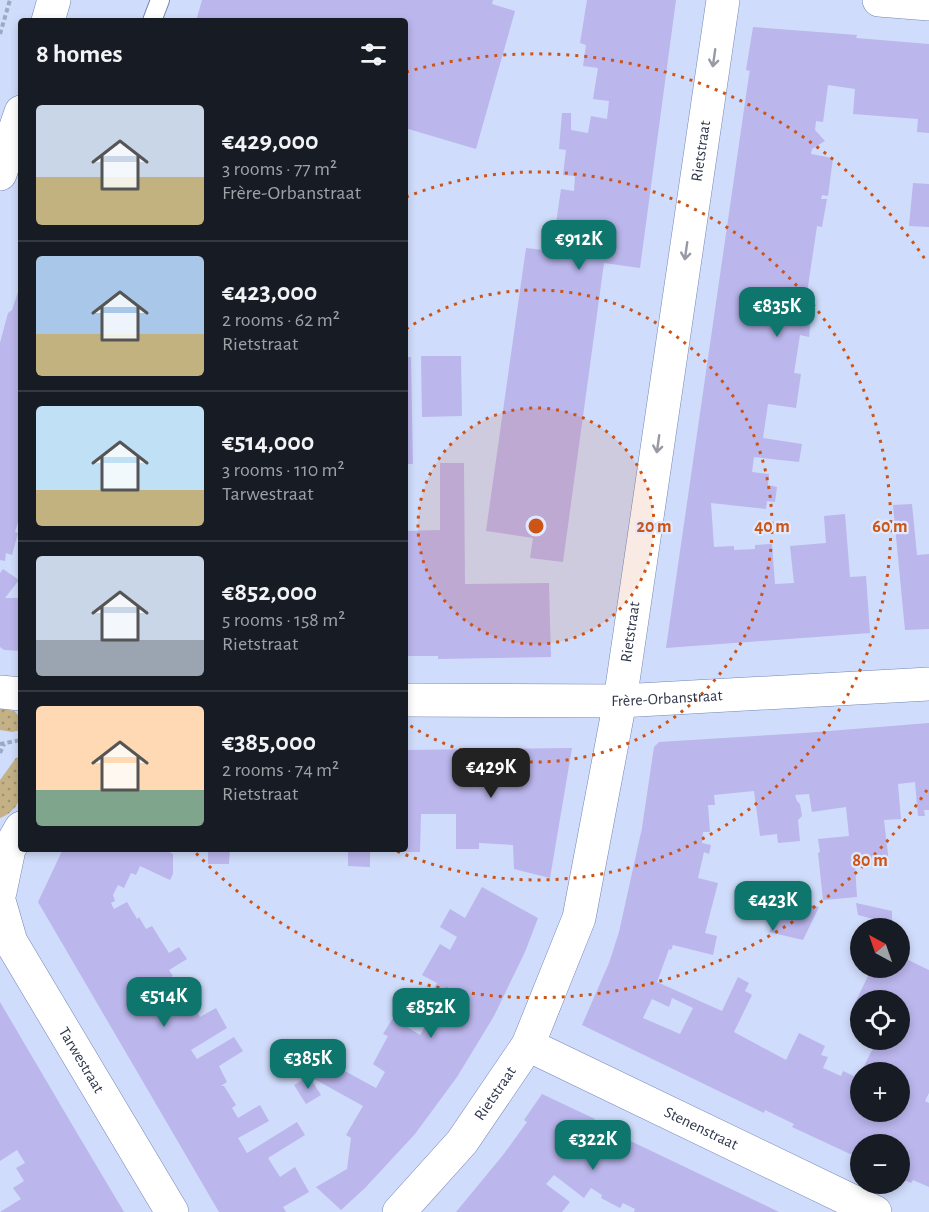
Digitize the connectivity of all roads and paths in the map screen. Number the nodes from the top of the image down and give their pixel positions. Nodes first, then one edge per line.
1 (10, 0) edge
2 (54, 0) edge
3 (160, 0) edge
4 (723, 0) edge
5 (879, 0) edge
6 (929, 4) edge
7 (49, 18) edge
8 (153, 18) edge
9 (0, 34) edge
10 (18, 121) edge
11 (0, 174) edge
12 (929, 684) edge
13 (0, 692) edge
14 (18, 694) edge
15 (408, 700) edge
16 (620, 701) junction
17 (18, 740) edge
18 (2, 743) edge
19 (0, 753) edge
20 (18, 833) edge
21 (0, 892) edge
22 (0, 904) edge
23 (528, 1045) junction
24 (172, 1212) edge
25 (399, 1212) edge
26 (875, 1212) edge

1 - 9 path
2 - 7 street
3 - 8 lane
4 -> 16 street, Rietstraat
5 - 6 street
10 - 11 street
12 - 16 street, Frère-Orbanstraat
13 - 14 street
15 - 16 street, Frère-Orbanstraat
16 - 23 street, Rietstraat
17 - 18 path
18 - 19 path
20 - 21 street
22 - 24 street, Tarwestraat
23 - 25 street, Rietstraat
23 - 26 street, Stenenstraat

